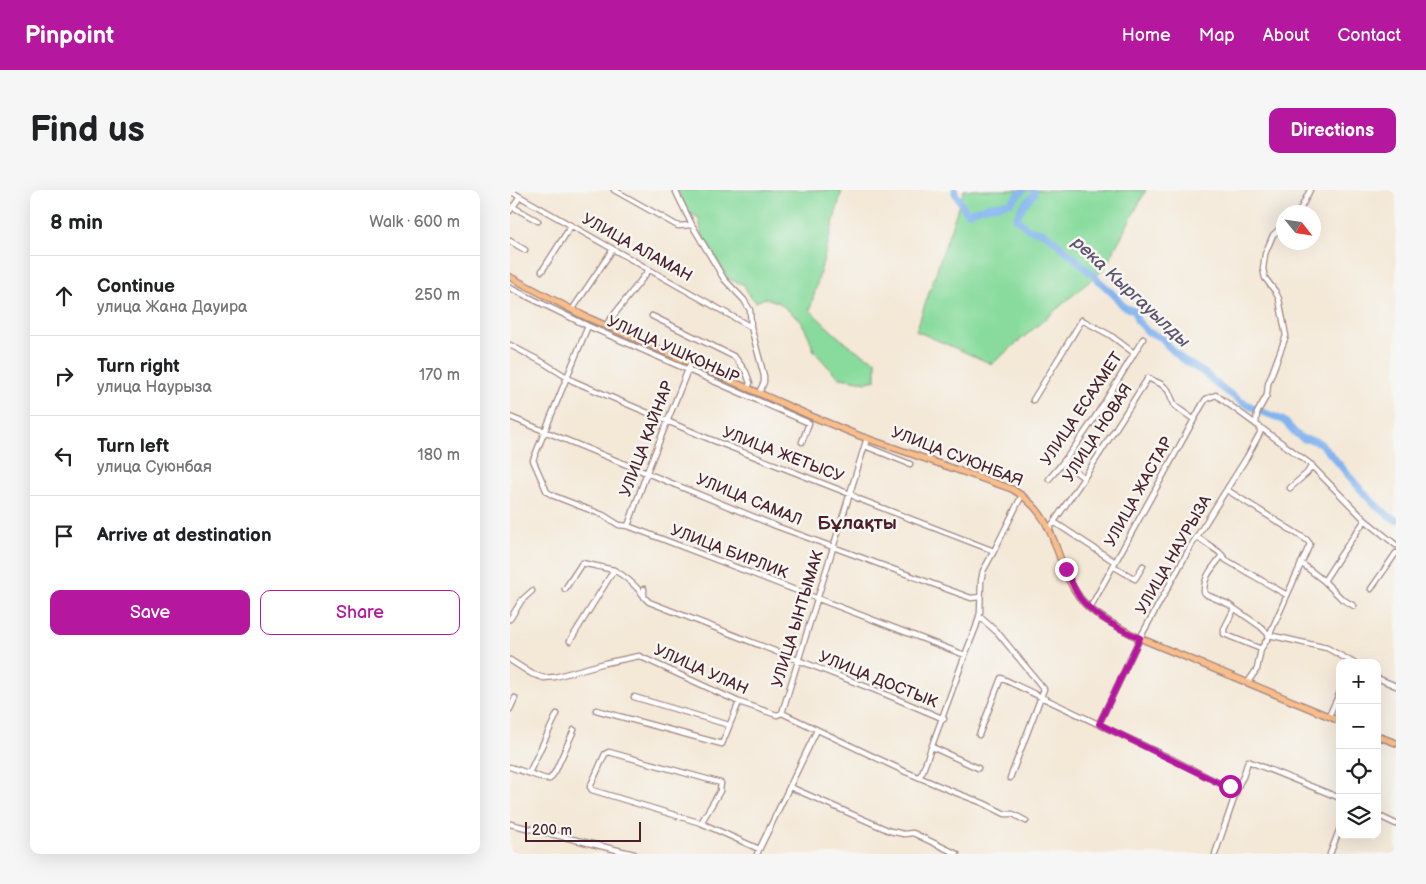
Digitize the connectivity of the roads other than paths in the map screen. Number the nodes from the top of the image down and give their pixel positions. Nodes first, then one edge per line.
1 (614, 190) edge
2 (675, 190) edge
3 (1310, 190) edge
4 (510, 191) edge
5 (520, 197) junction
6 (1303, 205) edge
7 (511, 209) edge
8 (538, 221) dead end
9 (692, 225) junction
10 (572, 226) junction
11 (1276, 233) edge
12 (510, 241) edge
13 (613, 249) junction
14 (525, 250) dead end
15 (649, 270) junction
16 (542, 271) dead end
17 (510, 277) edge
18 (510, 288) edge
19 (572, 310) junction
20 (652, 316) dead end
21 (606, 325) junction
22 (588, 326) junction
23 (751, 327) junction
24 (1143, 339) dead end
25 (510, 345) edge
26 (1134, 353) junction
27 (691, 362) junction
28 (688, 370) junction
29 (567, 376) junction
30 (748, 388) junction
31 (759, 393) junction
32 (1033, 400) dead end
33 (510, 417) edge
34 (1193, 419) junction
35 (667, 421) junction
36 (1258, 425) junction
37 (545, 430) junction
38 (867, 438) junction
39 (802, 442) dead end
40 (865, 446) junction
41 (1064, 463) junction
42 (910, 464) dead end
43 (1312, 465) junction
44 (647, 472) junction
45 (1084, 478) junction
46 (1049, 479) dead end
47 (1290, 488) dead end
48 (1227, 490) junction
49 (850, 494) junction
50 (1022, 495) junction
51 (1365, 520) junction
52 (1054, 522) junction
53 (628, 526) junction
54 (1049, 529) junction
55 (1197, 537) junction
56 (1396, 545) edge
57 (834, 546) junction
58 (994, 551) junction
59 (1396, 553) edge
60 (1222, 555) junction
61 (1301, 563) junction
62 (1114, 564) junction
63 (1143, 566) dead end
64 (614, 570) junction
65 (1324, 581) junction
66 (565, 589) dead end
67 (1371, 589) dead end
68 (644, 590) dead end
69 (532, 591) dead end
70 (1287, 595) junction
71 (644, 597) junction
72 (980, 597) junction
73 (817, 599) junction
74 (1354, 606) dead end
75 (1090, 608) junction
76 (1234, 609) junction
77 (979, 616) junction
78 (510, 618) edge
79 (1269, 635) junction
80 (1140, 638) junction
81 (570, 641) dead end
82 (1261, 649) junction
83 (965, 655) junction
84 (1346, 659) edge
85 (510, 660) edge
86 (799, 662) junction
87 (1381, 680) edge
88 (1248, 682) junction
89 (1396, 686) edge
90 (634, 697) dead end
91 (1042, 697) junction
92 (515, 698) dead end
93 (1336, 701) edge
94 (738, 702) junction
95 (510, 709) edge
96 (596, 710) dead end
97 (782, 713) junction
98 (557, 714) dead end
99 (1329, 716) junction
100 (943, 719) junction
101 (1336, 719) edge
102 (1099, 724) junction
103 (729, 725) junction
104 (574, 730) dead end
105 (817, 730) junction
106 (979, 735) dead end
107 (1381, 737) edge
108 (1396, 743) edge
109 (932, 746) junction
110 (510, 767) edge
111 (978, 768) dead end
112 (529, 773) junction
113 (919, 777) junction
114 (1010, 778) dead end
115 (1240, 784) junction
116 (790, 787) junction
117 (1336, 796) edge
118 (1381, 817) edge
119 (701, 822) junction
120 (1026, 822) dead end
121 (510, 824) edge
122 (1396, 824) edge
123 (1336, 838) edge
124 (758, 852) edge
125 (634, 854) edge
126 (957, 854) edge
127 (1215, 854) edge
128 (1330, 854) edge

1 - 9 street
2 - 9 street
3 - 6 street
4 - 5 street, УЛИЦА АЛАМАН
5 - 7 street
5 - 10 street, УЛИЦА АЛАМАН
7 - 8 street
9 - 23 street
10 - 13 street, УЛИЦА АЛАМАН
10 - 16 street
11 - 36 street, УЛИЦА НАУРЫЗА
12 - 14 street
13 - 15 street, УЛИЦА АЛАМАН
13 - 19 street
15 - 21 street
15 - 23 street, УЛИЦА АЛАМАН
17 - 19 main road, УЛИЦА СУЮНБАЯ
18 - 22 street, УЛИЦА УШКОНЫР
19 - 21 main road, УЛИЦА СУЮНБАЯ
20 - 30 street
21 - 27 main road, УЛИЦА СУЮНБАЯ
22 - 28 street, УЛИЦА УШКОНЫР
22 - 29 street
23 - 31 street
24 - 26 street, УЛИЦА ЕСАХМЕТ
25 - 29 street, УЛИЦА ЖЕТЫСУ
26 - 32 street, УЛИЦА ЕСАХМЕТ
26 - 41 street, УЛИЦА ЕСАХМЕТ
27 - 28 street, УЛИЦА КАЙНАР
27 - 30 main road, УЛИЦА СУЮНБАЯ
28 - 35 street, УЛИЦА КАЙНАР
28 - 39 street, УЛИЦА УШКОНЫР
29 - 35 street, УЛИЦА ЖЕТЫСУ
29 - 37 street
30 - 31 main road, УЛИЦА СУЮНБАЯ
31 - 38 main road, УЛИЦА СУЮНБАЯ
33 - 37 street, УЛИЦА САМАЛ
34 - 36 street, УЛИЦА ЖАСТАР
34 - 45 street, УЛИЦА НОВАЯ
34 - 62 street, УЛИЦА ЖАСТАР
35 - 44 street, УЛИЦА КАЙНАР
35 - 49 street, УЛИЦА ЖЕТЫСУ
36 - 43 street
36 - 48 street, УЛИЦА НАУРЫЗА
37 - 44 street, УЛИЦА САМАЛ
37 - 53 street, УЛИЦА БИРЛИК
38 - 40 street, УЛИЦА ЫНТЫМАК
38 - 50 main road, УЛИЦА СУЮНБАЯ
40 - 42 street
40 - 49 street, УЛИЦА ЫНТЫМАК
41 - 45 street
41 - 46 street, УЛИЦА ЕСАХМЕТ
43 - 47 street
43 - 51 street
44 - 53 street, УЛИЦА КАЙНАР
44 - 57 street, УЛИЦА САМАЛ
45 - 52 street, УЛИЦА НОВАЯ
48 - 55 street, УЛИЦА НАУРЫЗА
48 - 61 street
49 - 57 street, УЛИЦА ЫНТЫМАК
49 - 58 street, УЛИЦА ЖЕТЫСУ
50 - 54 main road, УЛИЦА СУЮНБАЯ
50 - 58 street
51 - 56 street
51 - 65 street
52 - 54 street, УЛИЦА НОВАЯ
52 - 62 street
53 - 73 street, УЛИЦА БИРЛИК
54 - 75 main road, УЛИЦА СУЮНБАЯ
55 - 60 street
55 - 80 street, УЛИЦА НАУРЫЗА
57 - 72 street, УЛИЦА САМАЛ
57 - 73 street, УЛИЦА ЫНТЫМАК
58 - 72 street
59 - 67 street
60 - 70 street
60 - 76 street
61 - 65 street
61 - 70 street
62 - 63 street
62 - 75 street, УЛИЦА ЖАСТАР
64 - 66 street
64 - 71 street, УЛИЦА ДОСТЫК
64 - 81 street
65 - 74 street
68 - 71 street
69 - 78 street
70 - 79 street
71 - 86 street, УЛИЦА ДОСТЫК
72 - 77 street
73 - 83 street, УЛИЦА БИРЛИК
73 - 86 street, УЛИЦА ЫНТЫМАК
75 - 80 main road, УЛИЦА СУЮНБАЯ
76 - 79 street
76 - 82 street
77 - 83 street
77 - 91 street
79 - 82 street
79 - 84 street
80 - 88 main road, УЛИЦА СУЮНБАЯ
80 - 102 street, УЛИЦА НАУРЫЗА
82 - 88 street
83 - 100 street
85 - 94 street, УЛИЦА УЛАН
86 - 97 street, УЛИЦА ЫНТЫМАК
86 - 100 street, УЛИЦА ДОСТЫК
87 - 89 street
88 - 99 main road, УЛИЦА СУЮНБАЯ
90 - 103 street
91 - 102 street
91 - 106 street
91 - 114 street
92 - 95 street
93 - 99 street
94 - 97 street, УЛИЦА УЛАН
94 - 103 street
96 - 103 street
97 - 105 street, УЛИЦА ЫНТЫМАК
98 - 112 street
99 - 101 main road, УЛИЦА СУЮНБАЯ
100 - 109 street
102 - 115 street
104 - 112 street
105 - 113 street
105 - 116 street
107 - 108 main road
109 - 111 street
109 - 113 street
110 - 112 street
113 - 120 street
115 - 117 street
115 - 127 street
116 - 124 street
116 - 126 street
118 - 122 street
119 - 119 street
119 - 124 street
121 - 125 street
123 - 128 street

